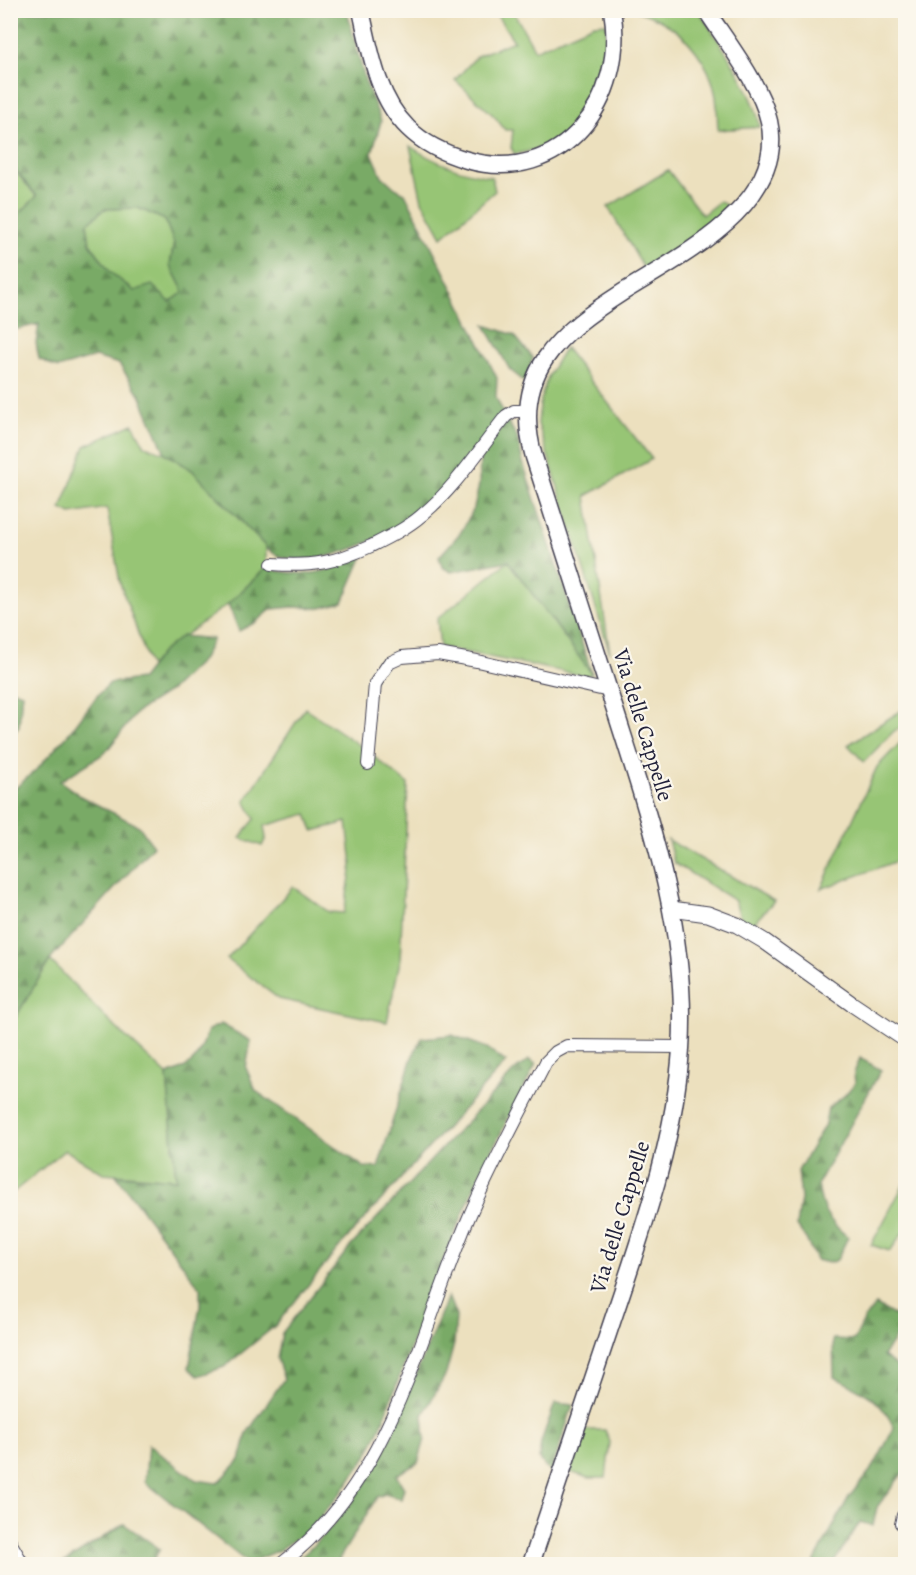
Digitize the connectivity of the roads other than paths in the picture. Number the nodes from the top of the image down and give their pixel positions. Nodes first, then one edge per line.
1 (361, 10) edge
2 (612, 10) edge
3 (706, 10) edge
4 (529, 411) junction
5 (272, 564) dead end
6 (609, 691) junction
7 (368, 764) dead end
8 (671, 909) junction
9 (906, 1040) edge
10 (681, 1047) junction
11 (906, 1507) edge
12 (906, 1533) edge
13 (10, 1542) edge
14 (23, 1564) edge
15 (280, 1564) edge
16 (531, 1564) edge

1 - 2 main road
3 - 4 main road, Via delle Cappelle
4 - 5 street
4 - 6 main road, Via delle Cappelle
6 - 7 street
6 - 8 main road, Via delle Cappelle
8 - 9 street
8 - 10 main road, Via delle Cappelle
10 - 15 street
10 - 16 main road, Via delle Cappelle
11 - 12 lane
13 - 14 street

